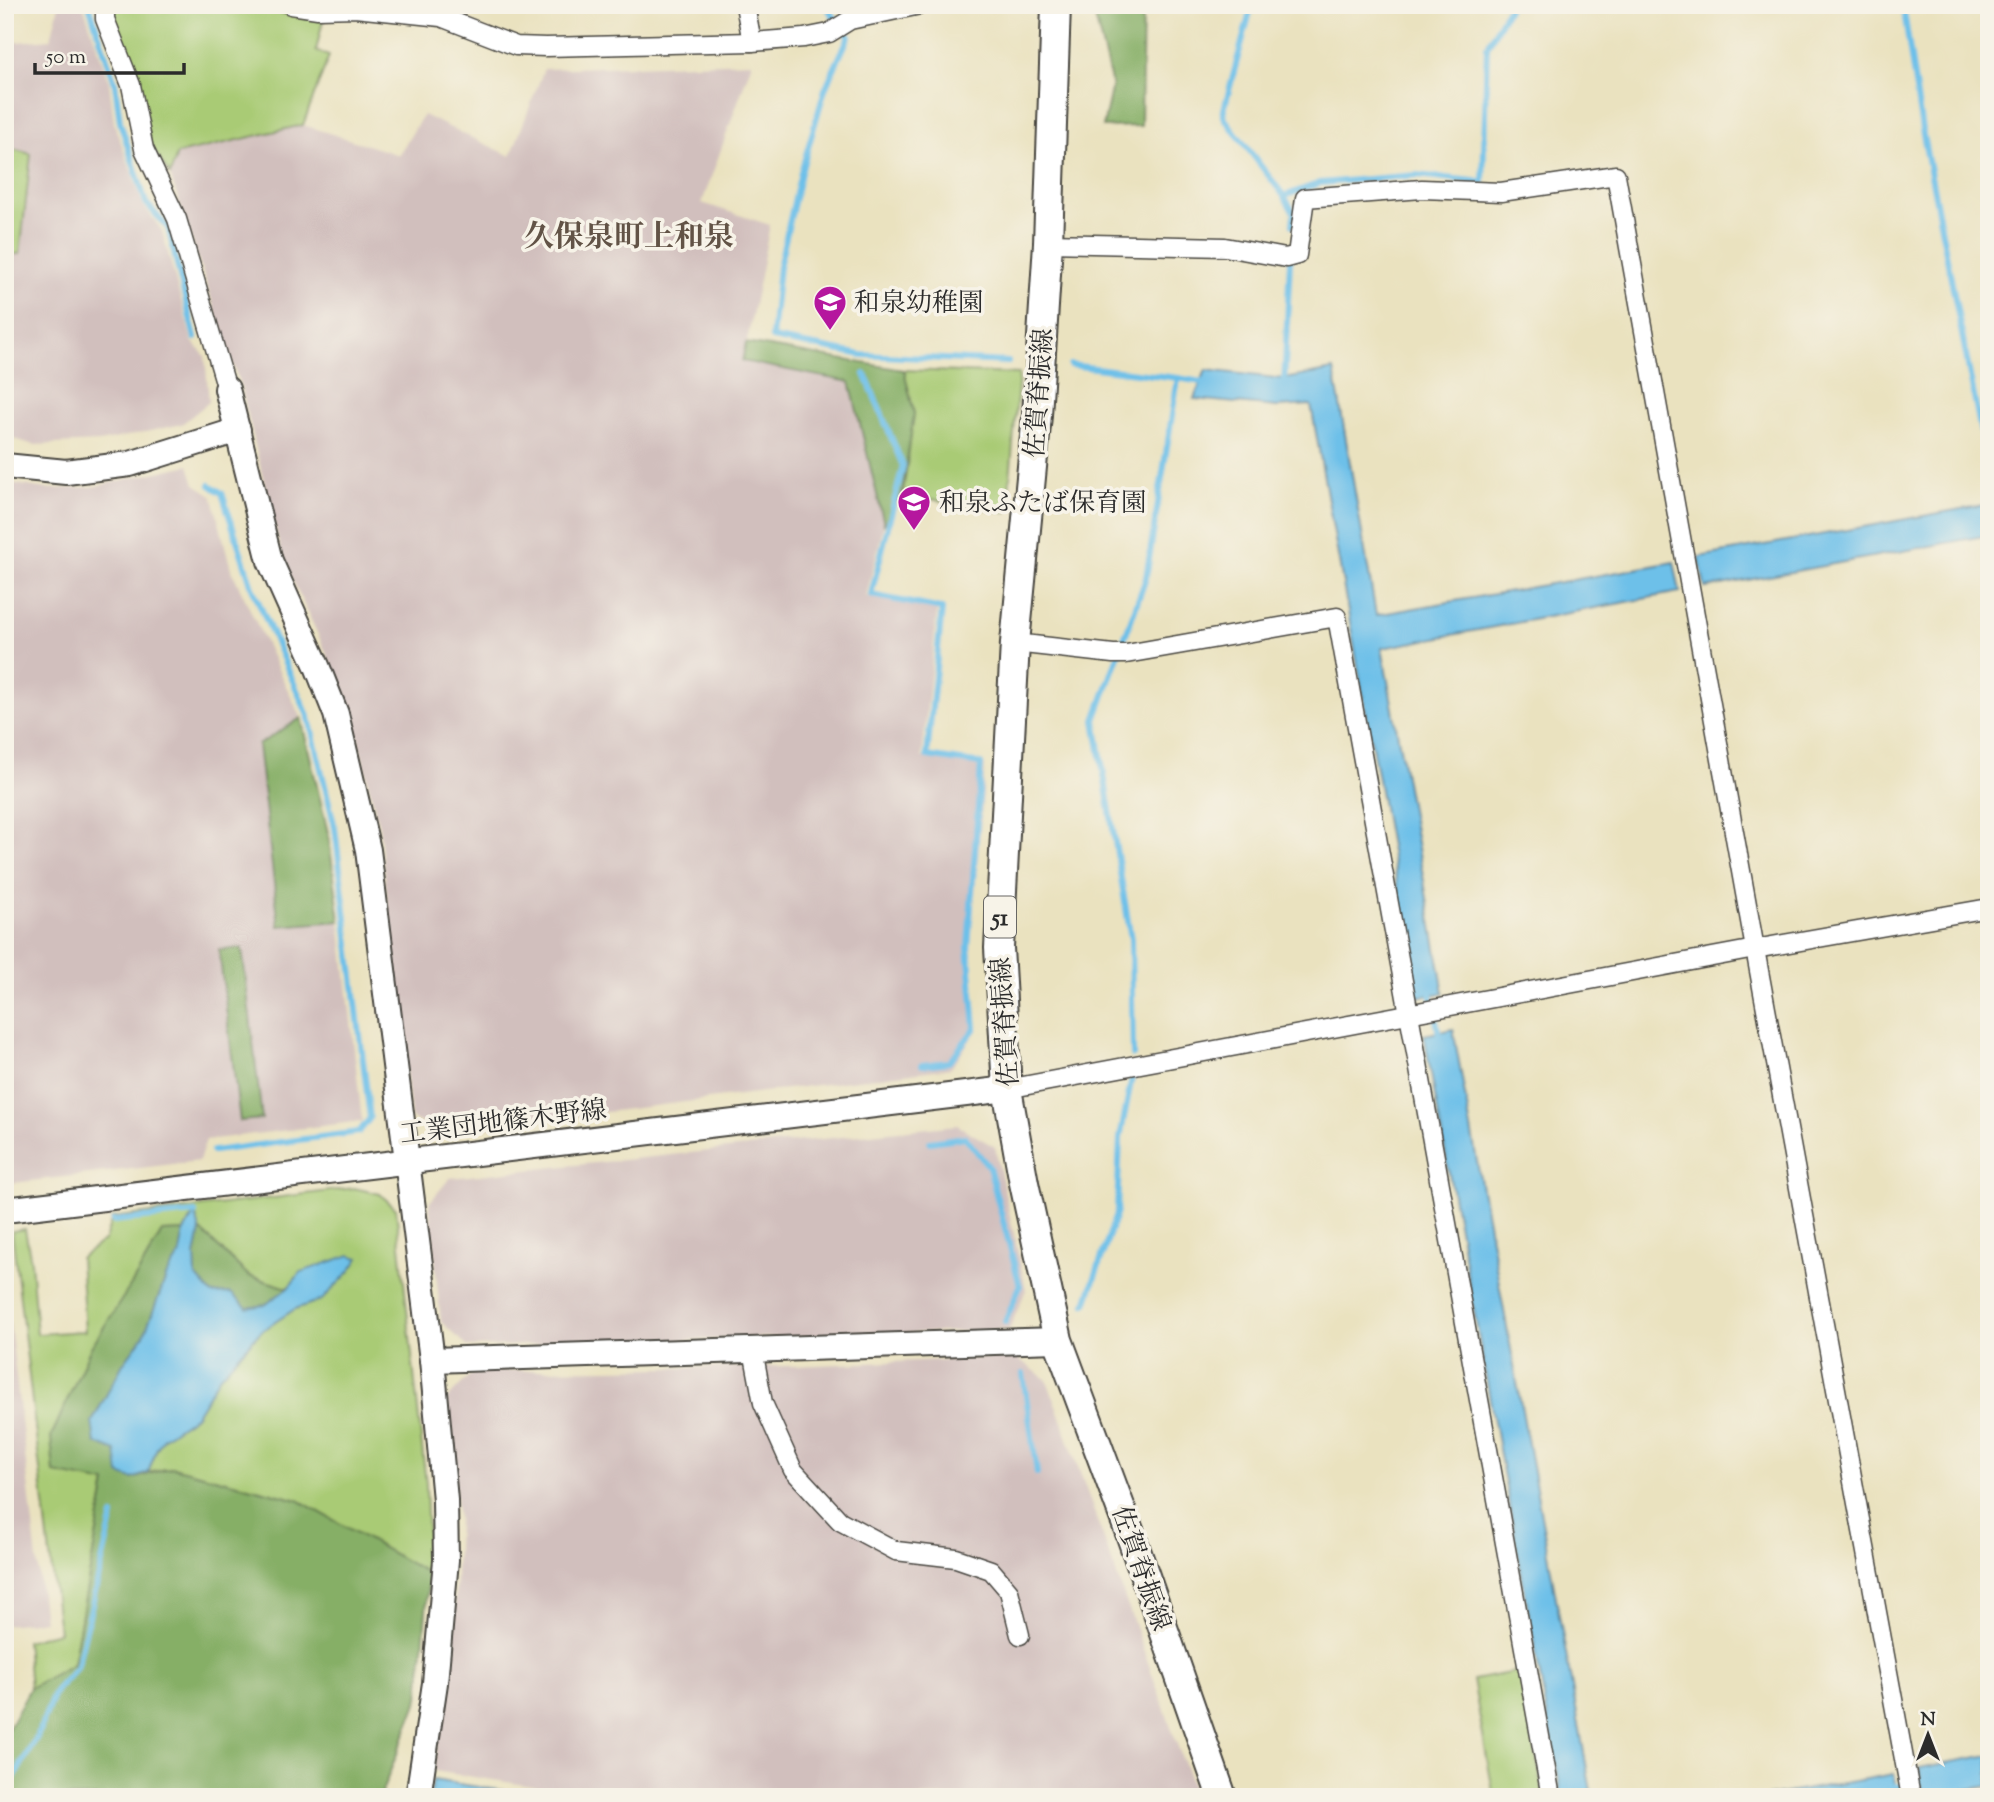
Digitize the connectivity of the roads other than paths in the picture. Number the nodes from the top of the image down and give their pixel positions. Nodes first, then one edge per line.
1 (105, 5) edge
2 (291, 5) edge
3 (745, 5) edge
4 (920, 5) edge
5 (1056, 5) edge
6 (850, 13) edge
7 (751, 42) junction
8 (1048, 243) junction
9 (227, 389) joint
10 (238, 430) junction
11 (5, 466) edge
12 (1015, 643) junction
13 (1989, 908) edge
14 (1755, 949) junction
15 (1425, 1012) junction
16 (1007, 1089) junction
17 (407, 1163) junction
18 (5, 1210) edge
19 (1058, 1340) junction
20 (754, 1350) junction
21 (432, 1360) junction
22 (1020, 1635) dead end
23 (1909, 1788) edge
24 (418, 1797) edge
25 (1222, 1797) edge
26 (1551, 1797) edge

1 - 9 street
2 - 7 street
3 - 7 street
4 - 6 street
5 - 8 main road, 佐賀脊振線 / 51
6 - 7 street
8 - 12 main road, 佐賀脊振線 / 51
8 - 14 street
9 - 10 street
10 - 11 street
10 - 17 street
12 - 15 street
12 - 16 main road, 佐賀脊振線 / 51
13 - 14 street
14 - 15 street
14 - 23 street
15 - 16 street
15 - 26 street
16 - 17 street, 工業団地篠木野線
16 - 19 main road, 佐賀脊振線 / 51
17 - 18 street, 工業団地篠木野線
17 - 21 street
19 - 20 street
19 - 25 main road, 佐賀脊振線 / 51
20 - 21 street
20 - 22 street
21 - 24 street

